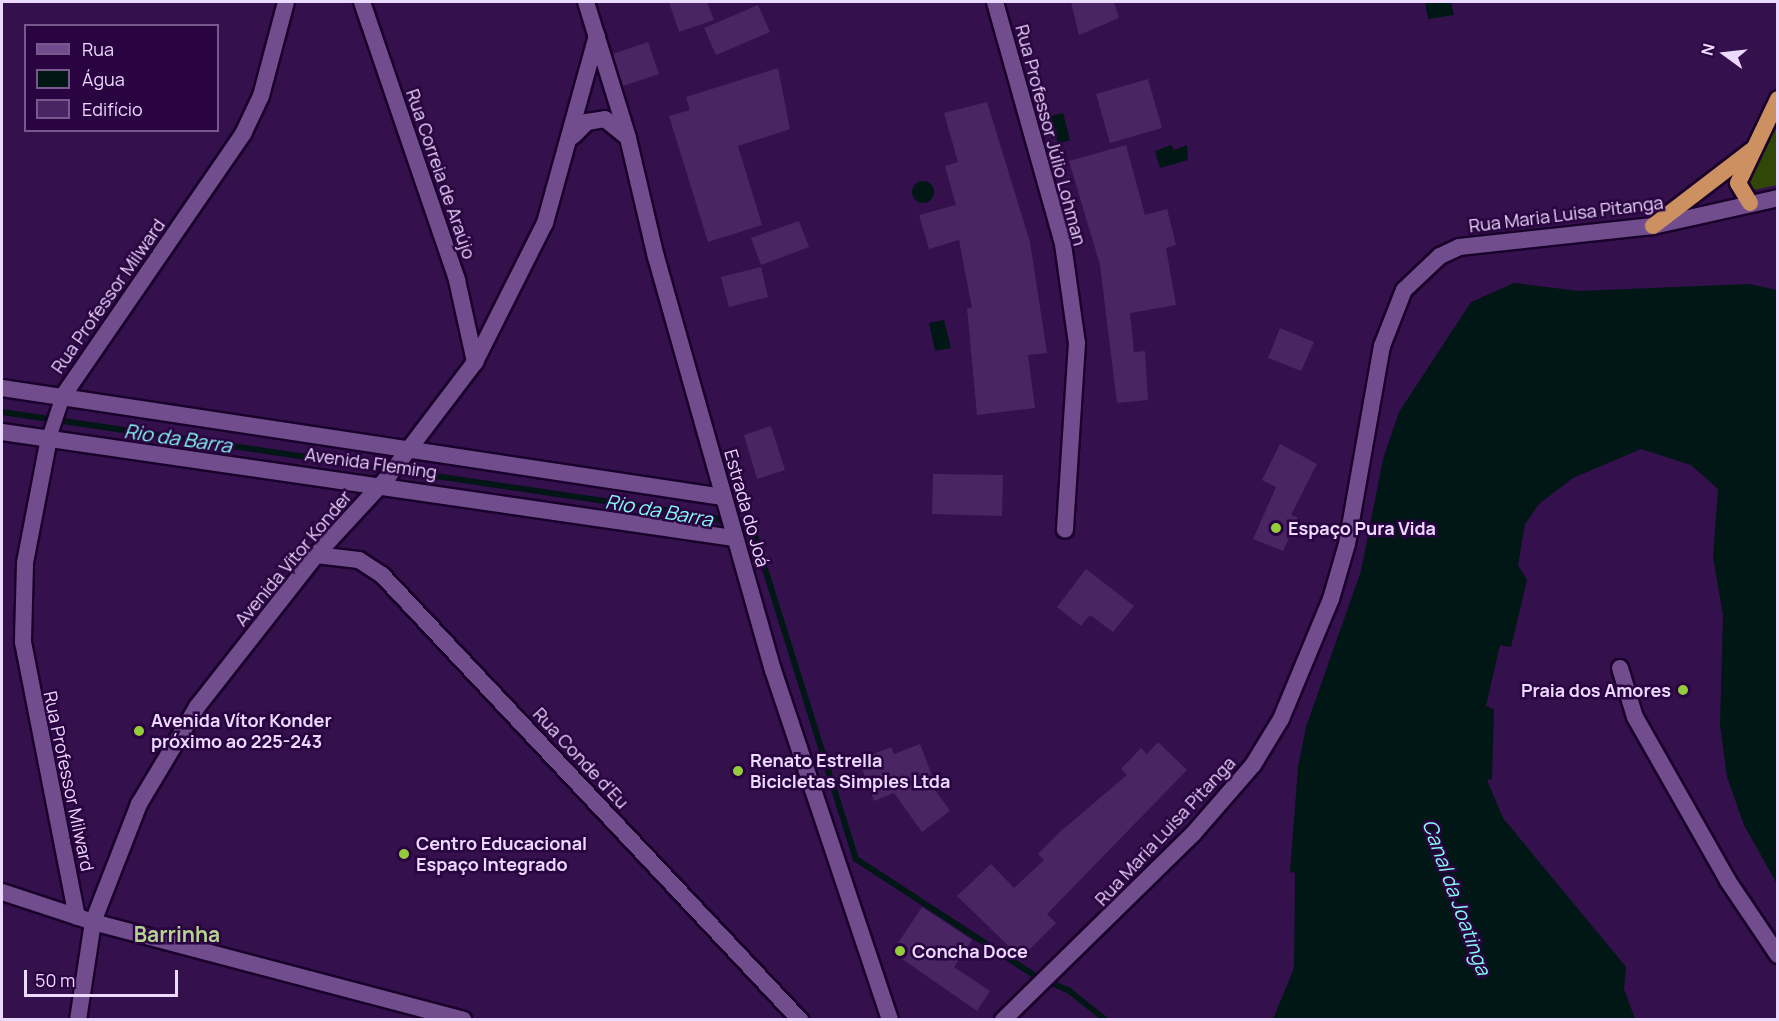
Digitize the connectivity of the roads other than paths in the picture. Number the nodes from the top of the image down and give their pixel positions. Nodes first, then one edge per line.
1 (286, 2) edge
2 (362, 2) edge
3 (586, 2) edge
4 (995, 2) edge
5 (597, 36) junction
6 (1778, 99) edge
7 (573, 136) junction
8 (628, 138) junction
9 (1752, 150) junction
10 (1778, 198) edge
11 (1750, 203) junction
12 (1653, 226) junction
13 (476, 362) junction
14 (2, 388) edge
15 (61, 403) junction
16 (2, 432) edge
17 (51, 433) junction
18 (405, 456) junction
19 (385, 481) junction
20 (724, 500) junction
21 (1065, 530) dead end
22 (734, 535) junction
23 (316, 555) junction
24 (1620, 668) dead end
25 (4, 895) edge
26 (85, 920) junction
27 (1778, 955) edge
28 (78, 1020) edge
29 (463, 1020) edge
30 (800, 1020) edge
31 (890, 1020) edge
32 (1003, 1020) edge

1 - 15 street, Rua Professor Milward
2 - 13 street, Rua Correia de Araújo
3 - 5 street, Estrada do Joá
4 - 21 street, Rua Professor Júlio Lohman
5 - 7 street, Avenida Vitor Konder
5 - 8 street, Estrada do Joá
6 - 9 highway
7 - 8 street
7 - 13 street, Avenida Vitor Konder
8 - 20 street, Estrada do Joá
9 - 11 highway
9 - 12 highway
10 - 11 street, Rua Maria Luisa Pitanga
11 - 12 street, Rua Maria Luisa Pitanga
12 - 32 street, Rua Maria Luisa Pitanga
13 - 18 street, Avenida Vitor Konder
14 - 15 street, Avenida Fleming
15 - 17 street, Rua Professor Milward
15 - 18 street, Avenida Fleming
16 - 17 street, Avenida Fleming
17 - 19 street, Avenida Fleming
17 - 26 street, Rua Professor Milward
18 - 19 street, Avenida Vitor Konder
18 - 20 street, Avenida Fleming
19 - 22 street, Avenida Fleming
19 - 23 street, Avenida Vitor Konder
20 - 22 street, Estrada do Joá
22 - 31 street, Estrada do Joá
23 - 26 street, Avenida Vitor Konder
23 - 30 street, Rua Conde d'Eu
24 - 27 street
25 - 26 street
26 - 28 street, Avenida Vitor Konder
26 - 29 street

